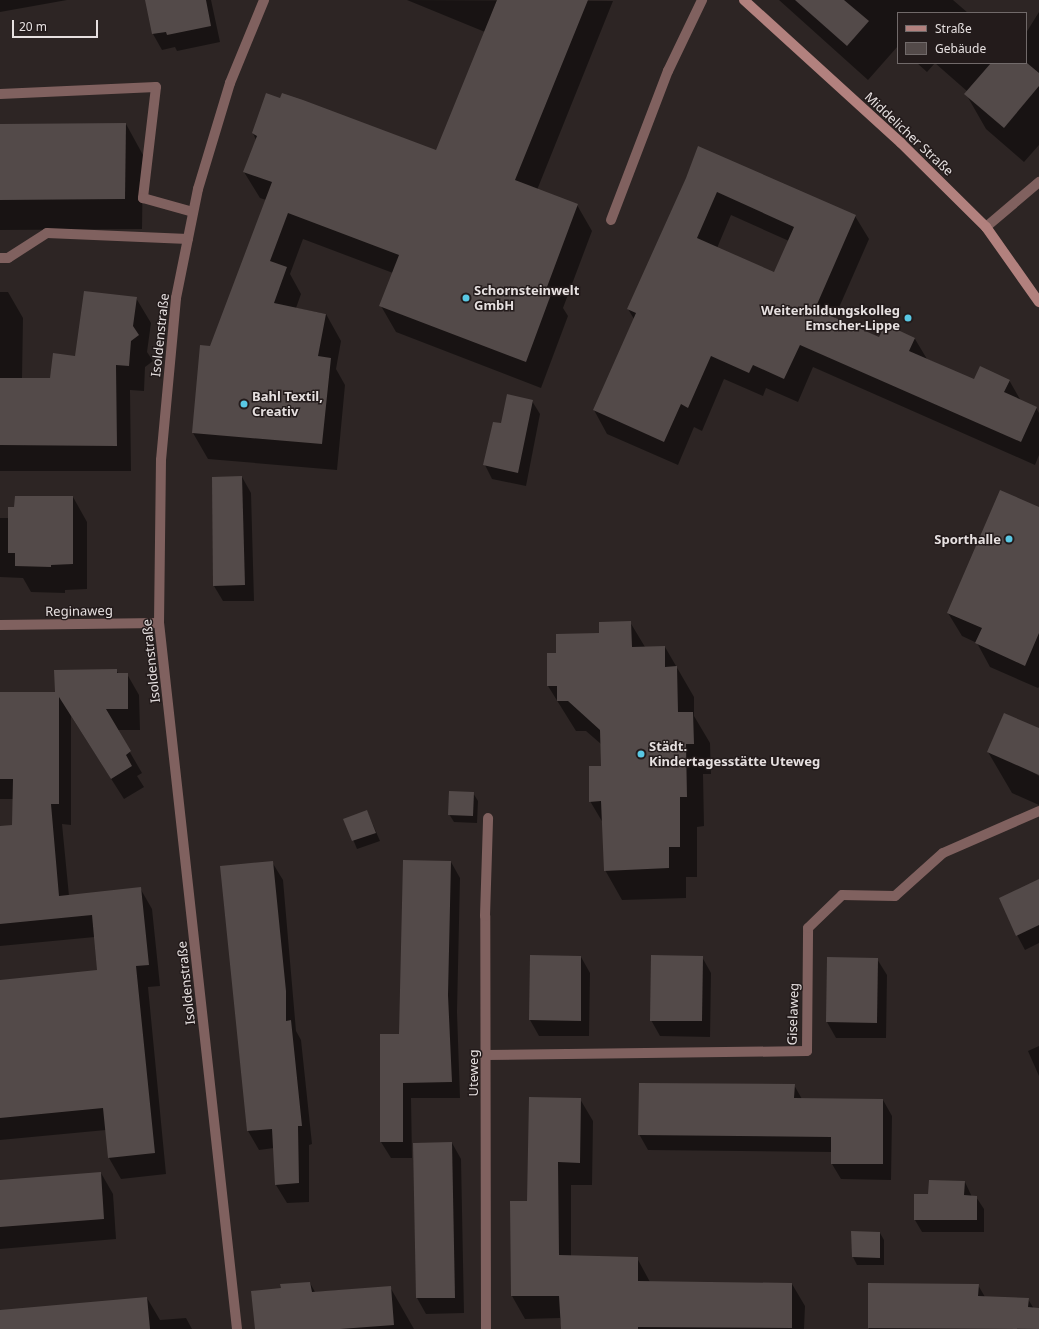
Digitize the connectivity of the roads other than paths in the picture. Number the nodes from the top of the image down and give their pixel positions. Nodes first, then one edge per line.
1 (264, 0) edge
2 (702, 0) edge
3 (744, 0) edge
4 (0, 94) edge
5 (1039, 182) edge
6 (193, 212) junction
7 (611, 220) dead end
8 (986, 226) junction
9 (188, 239) junction
10 (0, 258) edge
11 (1039, 302) edge
12 (159, 622) junction
13 (0, 625) edge
14 (1039, 811) edge
15 (488, 818) dead end
16 (486, 1055) junction
17 (237, 1329) edge
18 (486, 1329) edge

1 - 6 street, Isoldenstraße
2 - 7 street
3 - 8 street, Middelicher Straße
4 - 6 street
5 - 8 street
6 - 9 street, Isoldenstraße
8 - 11 street, Middelicher Straße
9 - 10 street
9 - 12 street, Isoldenstraße
12 - 13 street, Reginaweg
12 - 17 street, Isoldenstraße
14 - 16 street, Giselaweg
15 - 16 street, Uteweg
16 - 18 street, Uteweg

